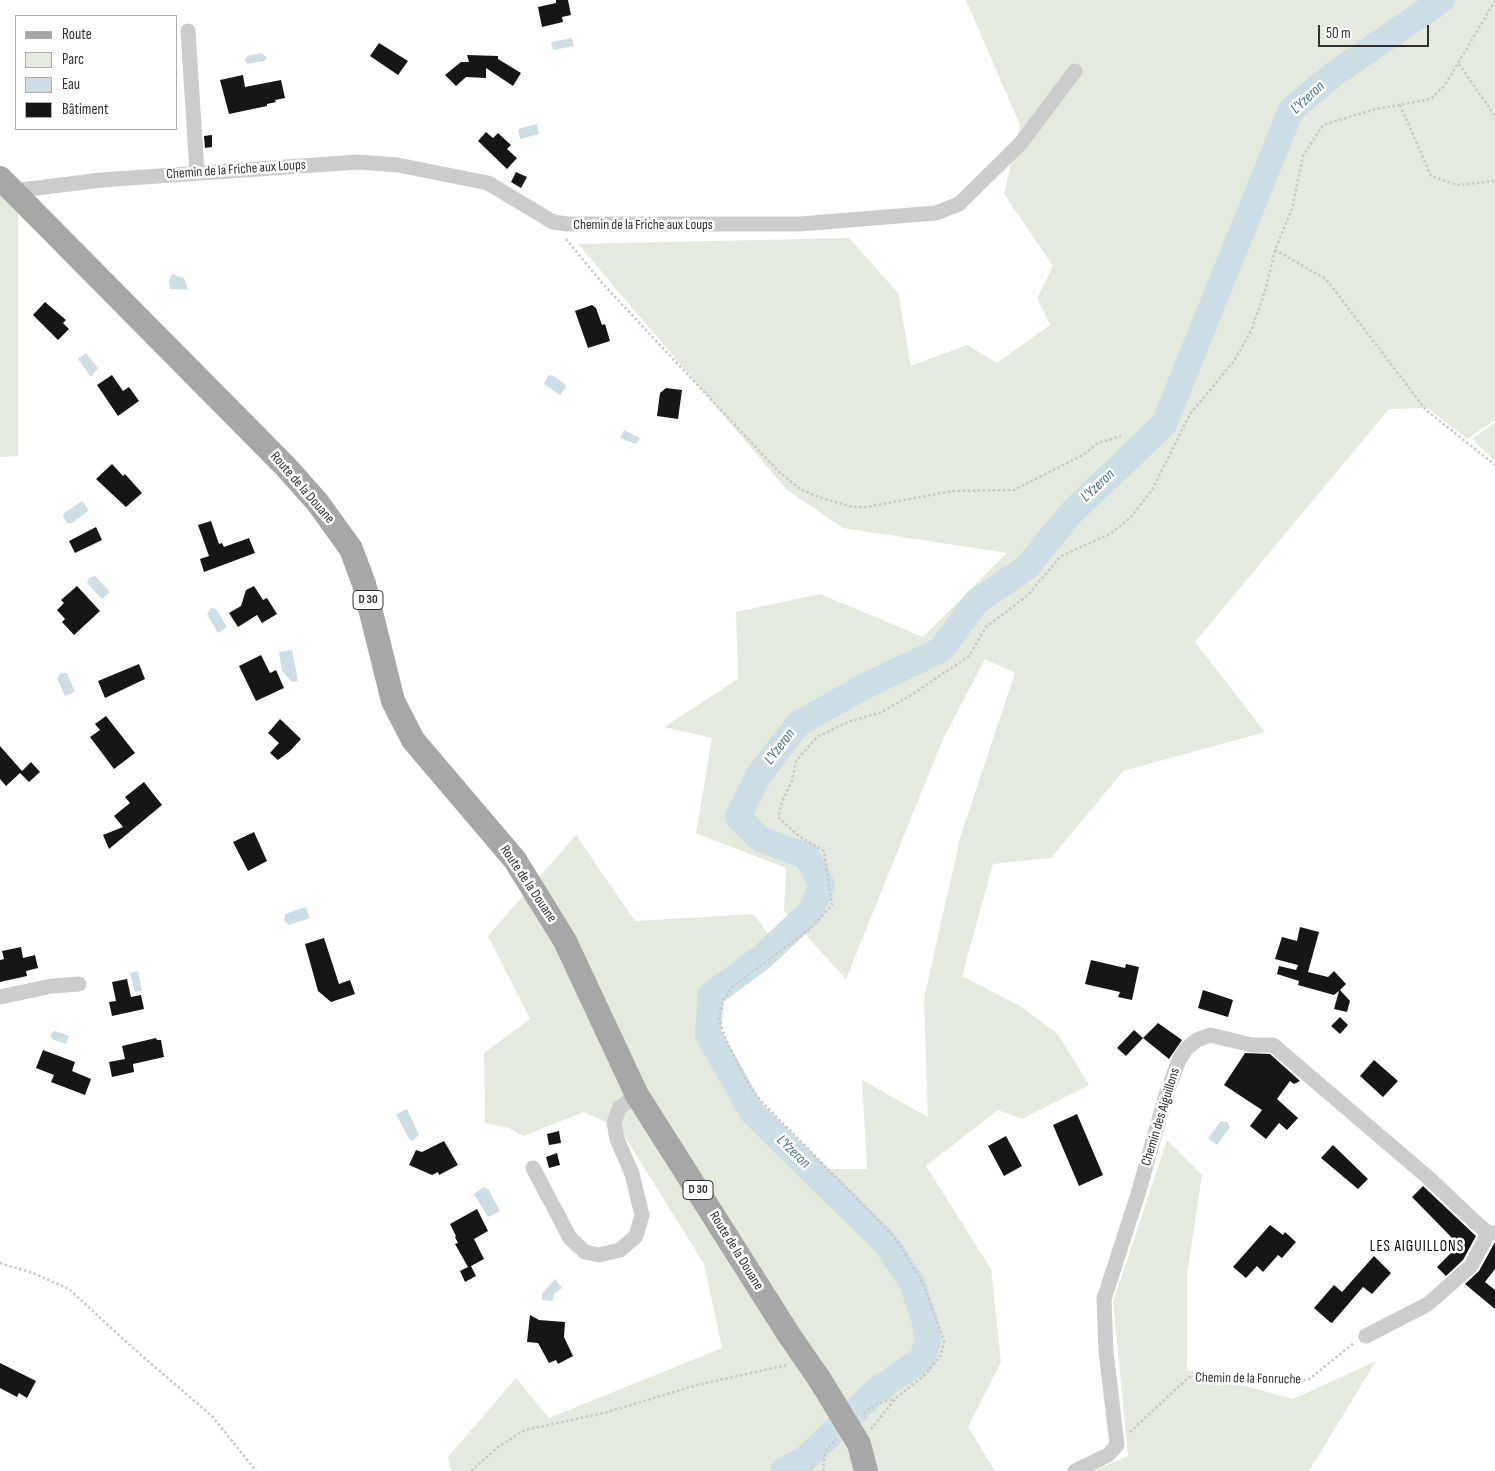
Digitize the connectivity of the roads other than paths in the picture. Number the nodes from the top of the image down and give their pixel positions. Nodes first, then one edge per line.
1 (188, 31) dead end
2 (1075, 71) dead end
3 (197, 173) junction
4 (6, 185) edge
5 (79, 984) dead end
6 (0, 997) edge
7 (637, 1095) junction
8 (533, 1168) dead end
9 (1492, 1233) edge
10 (1366, 1336) road end
11 (866, 1471) edge
12 (1075, 1471) edge

1 - 3 street
2 - 3 street, Chemin de la Friche aux Loups
3 - 4 street, Chemin de la Friche aux Loups
4 - 7 main road, Route de la Douane / D 30
5 - 6 street
7 - 8 street
7 - 11 main road, Route de la Douane / D 30, bridge
9 - 10 street
9 - 12 street, Chemin des Aiguillons

